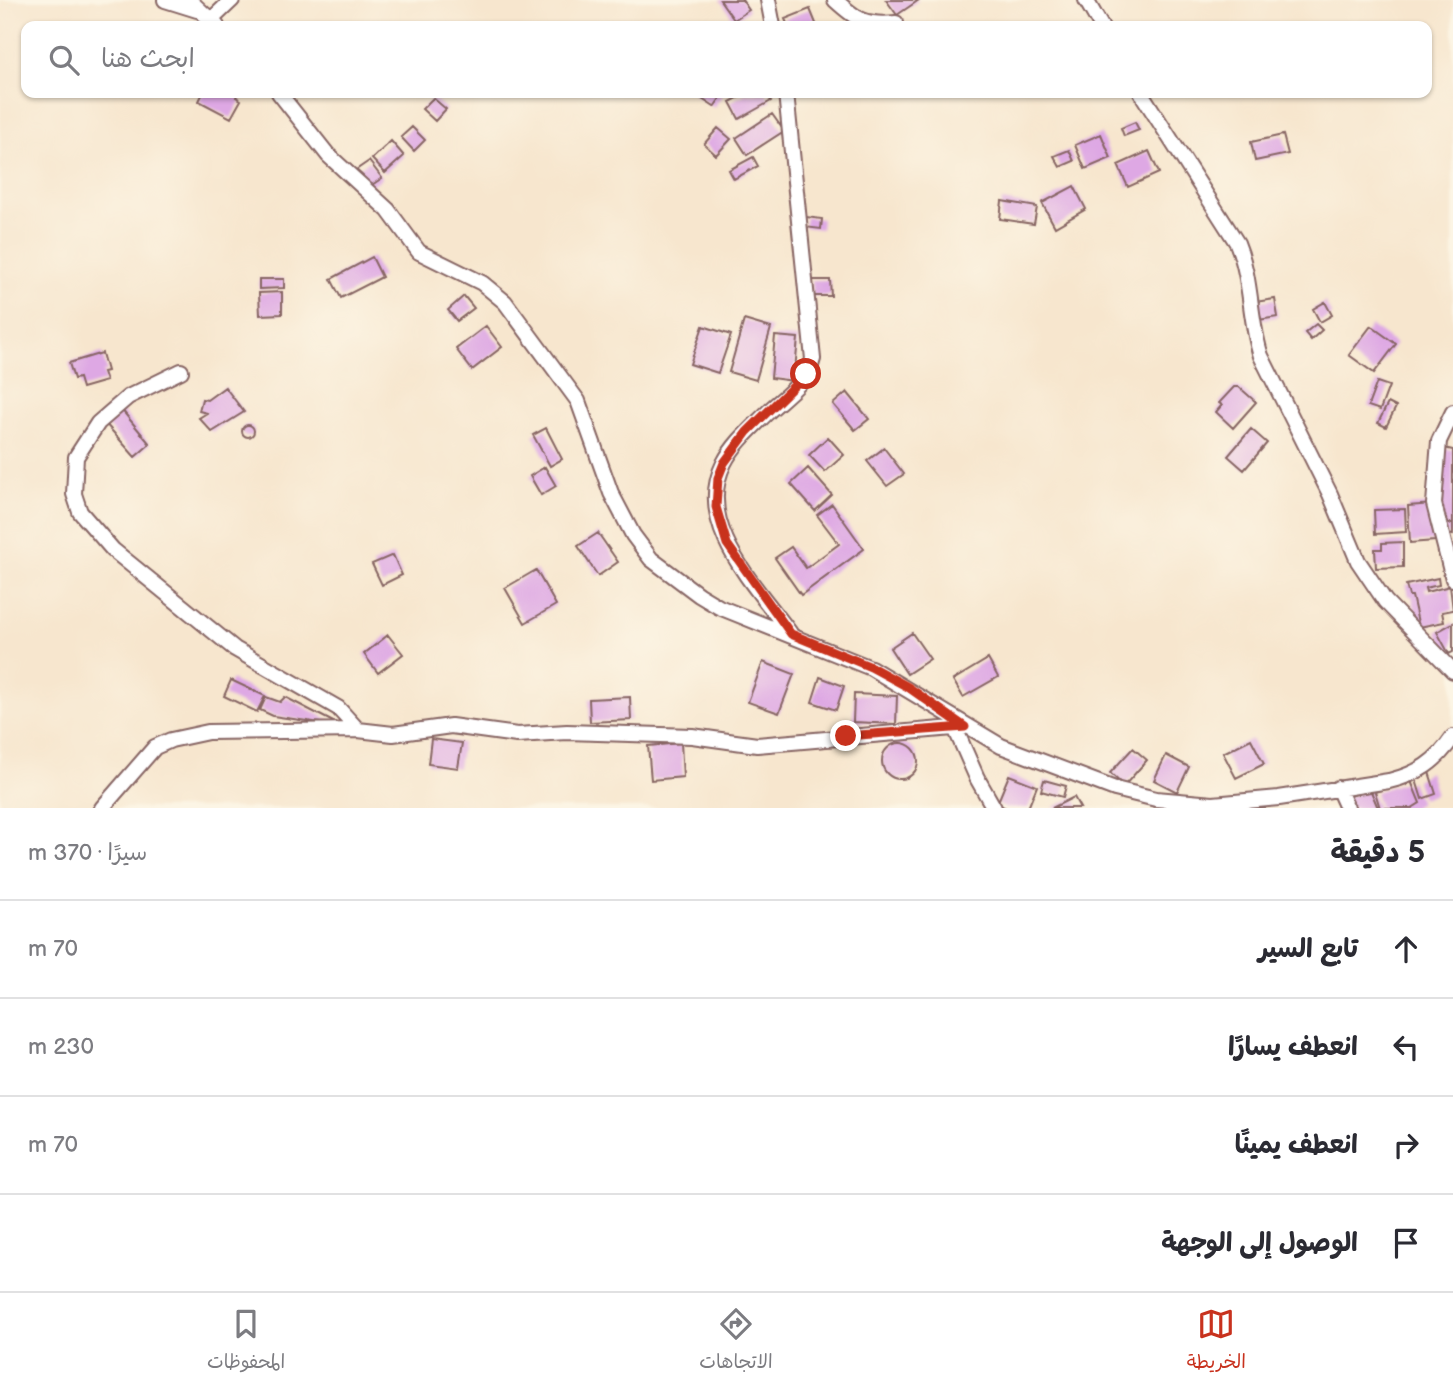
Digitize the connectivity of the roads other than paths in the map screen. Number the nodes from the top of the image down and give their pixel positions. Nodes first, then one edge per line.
1 (166, 0) edge
2 (232, 0) edge
3 (768, 0) edge
4 (835, 0) edge
5 (1086, 0) edge
6 (194, 5) edge
7 (212, 21) edge
8 (216, 21) edge
9 (772, 21) edge
10 (861, 21) edge
11 (1098, 21) edge
12 (283, 98) edge
13 (787, 98) edge
14 (1144, 98) edge
15 (181, 371) dead end
16 (1453, 412) edge
17 (1453, 579) edge
18 (791, 634) junction
19 (1453, 671) edge
20 (960, 727) junction
21 (358, 730) junction
22 (1453, 737) edge
23 (1338, 788) junction
24 (102, 808) edge
25 (994, 808) edge
26 (1347, 808) edge

1 - 6 street
2 - 8 street
3 - 9 street
4 - 10 street
5 - 11 street
6 - 7 street
12 - 18 street
13 - 18 street
14 - 19 street
15 - 21 street
16 - 17 street
18 - 20 street
20 - 21 street
20 - 23 street
20 - 25 street
21 - 24 street
22 - 23 street
23 - 26 street

